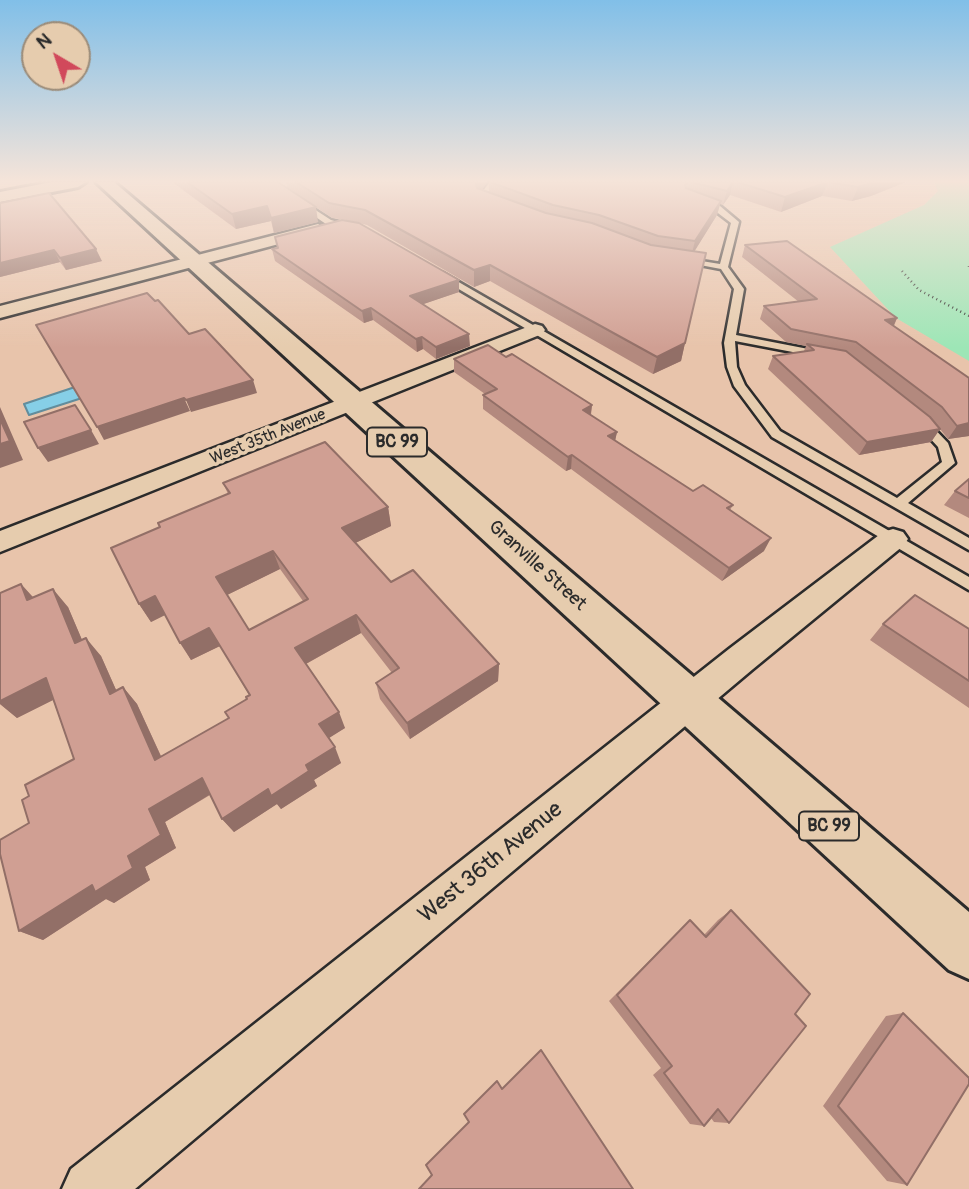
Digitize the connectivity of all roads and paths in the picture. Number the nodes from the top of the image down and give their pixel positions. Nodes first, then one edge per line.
1 (166, 237) edge
2 (289, 237) edge
3 (731, 237) edge
4 (676, 260) edge
5 (194, 262) junction
6 (724, 267) junction
7 (432, 270) edge
8 (902, 271) dead end
9 (0, 312) edge
10 (969, 316) edge
11 (535, 330) junction
12 (730, 337) junction
13 (831, 357) edge
14 (354, 403) junction
15 (906, 410) edge
16 (898, 505) junction
17 (892, 539) junction
18 (0, 542) edge
19 (969, 545) edge
20 (969, 584) edge
21 (689, 702) junction
22 (969, 950) edge
23 (92, 1189) edge

1 - 5 main road, Granville Street / BC 99
2 - 5 street
3 - 6 lane
4 - 6 lane
5 - 9 street
5 - 14 main road, Granville Street / BC 99
6 - 12 lane
7 - 11 lane
8 - 10 path
11 - 14 street, West 35th Avenue
11 - 17 lane
12 - 13 lane
12 - 16 lane
14 - 18 street, West 35th Avenue
14 - 21 main road, Granville Street / BC 99
15 - 16 lane
16 - 19 lane
17 - 20 lane
17 - 21 street, West 36th Avenue
21 - 22 main road, Granville Street / BC 99
21 - 23 street, West 36th Avenue

